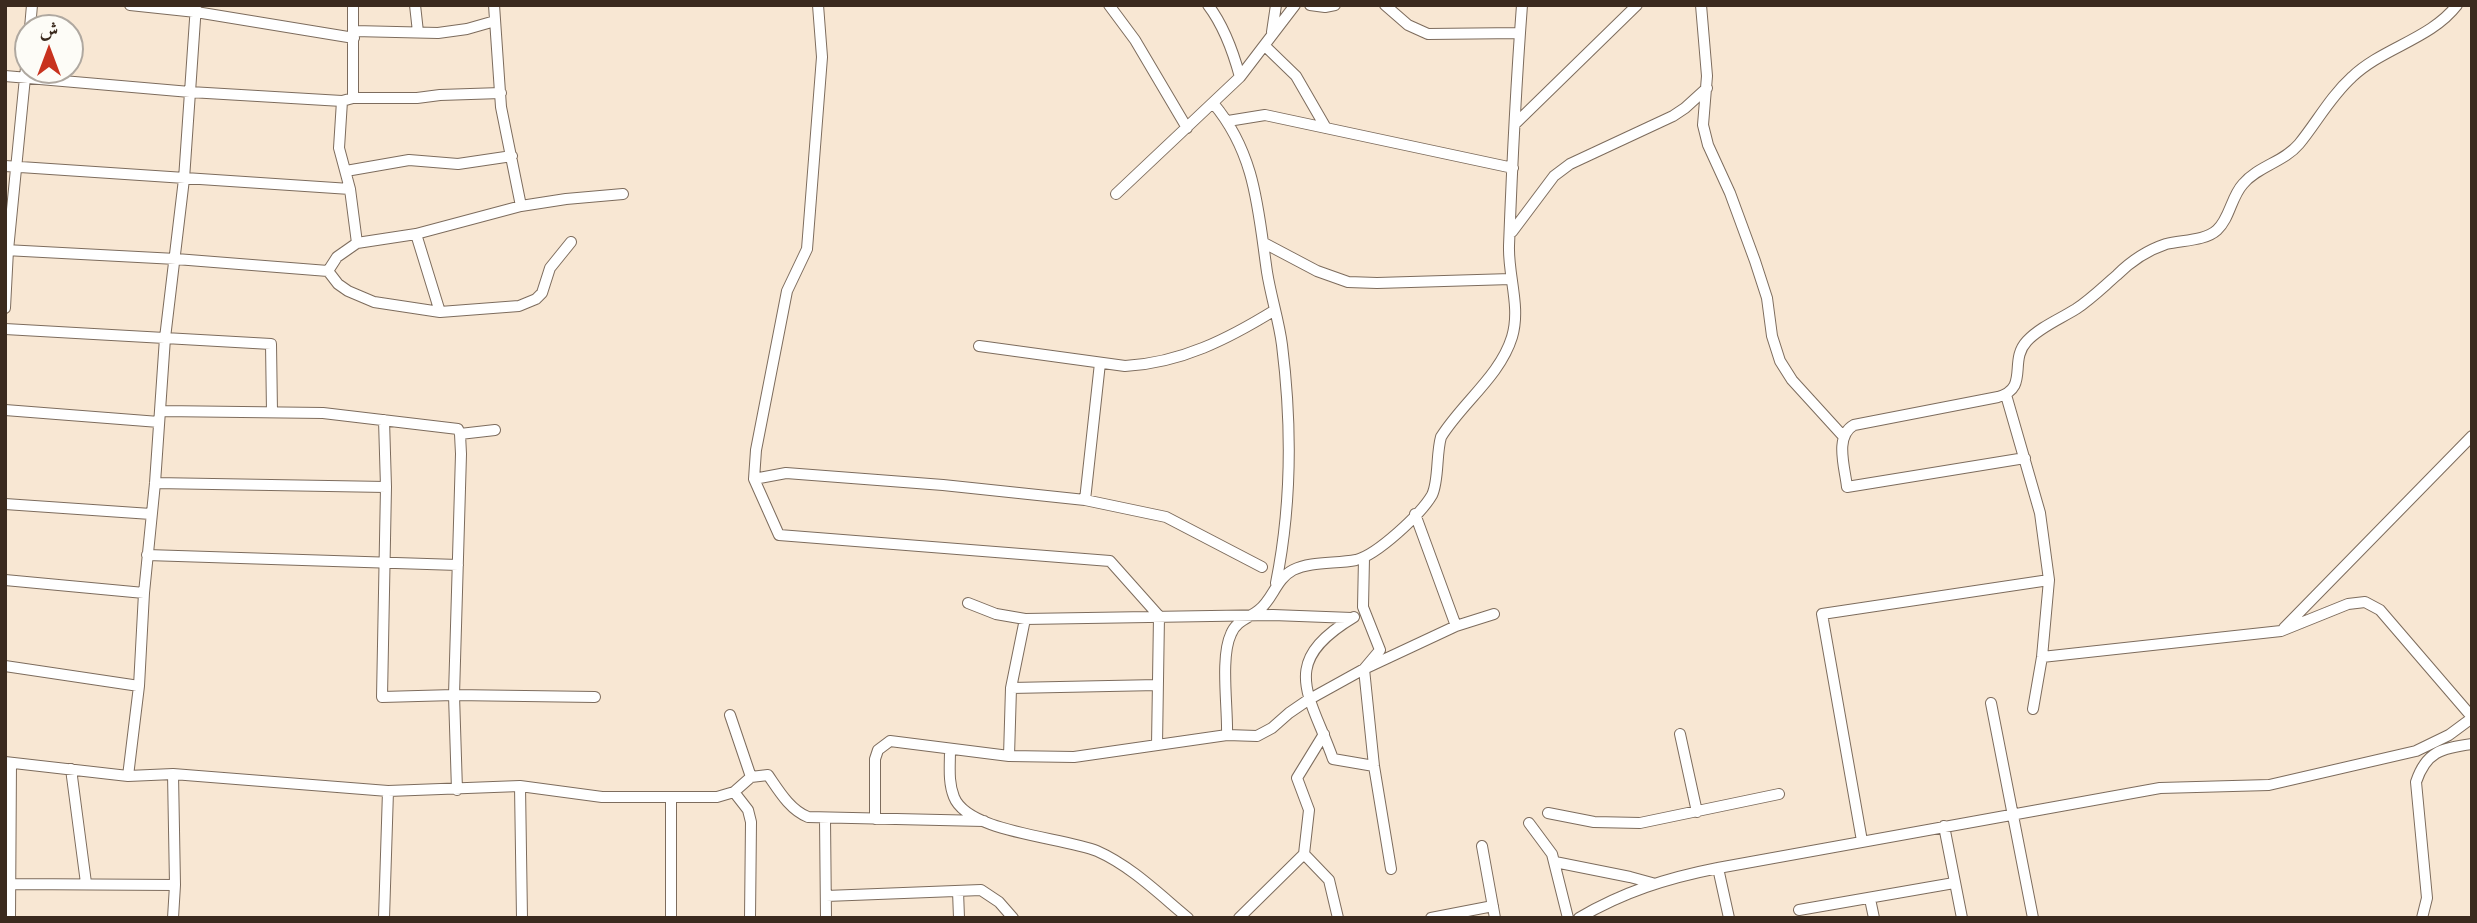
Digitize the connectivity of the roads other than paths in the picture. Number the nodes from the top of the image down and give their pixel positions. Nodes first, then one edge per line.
1 (130, 5) edge
2 (353, 5) edge
3 (415, 5) edge
4 (495, 5) edge
5 (818, 5) edge
6 (1110, 5) edge
7 (1208, 5) edge
8 (1276, 5) edge
9 (1295, 5) edge
10 (1310, 5) edge
11 (1335, 5) edge
12 (1385, 5) edge
13 (1522, 5) edge
14 (1637, 5) edge
15 (1701, 5) edge
16 (2456, 5) edge
17 (196, 8) edge
18 (495, 21) junction
19 (418, 32) junction
20 (1520, 33) junction
21 (354, 34) junction
22 (1271, 36) junction
23 (1265, 46) junction
24 (1240, 77) junction
25 (84, 83) edge
26 (24, 84) edge
27 (1707, 88) junction
28 (190, 92) junction
29 (501, 93) junction
30 (353, 98) junction
31 (342, 101) junction
32 (1213, 103) junction
33 (1228, 121) junction
34 (1515, 124) junction
35 (1187, 128) junction
36 (1326, 128) junction
37 (512, 156) junction
38 (10, 166) edge
39 (1513, 168) junction
40 (346, 171) junction
41 (184, 179) junction
42 (350, 189) junction
43 (623, 194) dead end
44 (1116, 194) dead end
45 (522, 206) junction
46 (1511, 233) junction
47 (415, 234) junction
48 (570, 242) dead end
49 (356, 243) junction
50 (1264, 243) junction
51 (6, 250) edge
52 (176, 259) junction
53 (328, 271) junction
54 (1511, 279) junction
55 (5, 308) edge
56 (1275, 310) junction
57 (440, 312) junction
58 (5, 329) edge
59 (165, 338) junction
60 (979, 346) dead end
61 (1100, 363) junction
62 (2006, 395) junction
63 (5, 410) edge
64 (161, 411) junction
65 (272, 412) junction
66 (384, 420) junction
67 (159, 422) junction
68 (495, 430) dead end
69 (460, 434) junction
70 (1843, 436) junction
71 (2472, 436) edge
72 (2025, 458) junction
73 (754, 479) junction
74 (155, 483) junction
75 (386, 487) junction
76 (1085, 500) junction
77 (5, 503) edge
78 (151, 514) junction
79 (1415, 514) junction
80 (147, 555) junction
81 (1364, 558) junction
82 (383, 562) junction
83 (458, 565) junction
84 (1262, 568) dead end
85 (5, 580) edge
86 (2049, 580) junction
87 (1276, 587) junction
88 (144, 593) junction
89 (968, 603) dead end
90 (1363, 612) junction
91 (1494, 614) dead end
92 (1159, 616) junction
93 (1247, 617) junction
94 (1352, 618) junction
95 (1025, 619) junction
96 (1456, 626) junction
97 (2281, 631) junction
98 (2042, 657) junction
99 (5, 666) edge
100 (1364, 669) junction
101 (1158, 685) junction
102 (139, 686) junction
103 (1011, 688) junction
104 (454, 695) junction
105 (595, 697) dead end
106 (1308, 700) junction
107 (1991, 703) dead end
108 (2033, 709) dead end
109 (730, 715) dead end
110 (2472, 718) edge
111 (1324, 734) junction
112 (1680, 734) dead end
113 (1227, 735) junction
114 (2472, 744) edge
115 (1157, 745) junction
116 (950, 750) junction
117 (1009, 755) junction
118 (8, 762) edge
119 (1374, 766) junction
120 (71, 769) junction
121 (173, 774) junction
122 (128, 776) junction
123 (751, 777) junction
124 (520, 786) junction
125 (457, 790) junction
126 (388, 791) junction
127 (734, 792) junction
128 (1779, 794) dead end
129 (671, 797) junction
130 (1697, 812) junction
131 (1548, 813) dead end
132 (2013, 814) junction
133 (825, 819) junction
134 (875, 819) junction
135 (984, 821) junction
136 (1529, 823) dead end
137 (1944, 826) junction
138 (8, 841) edge
139 (1863, 841) junction
140 (1482, 846) dead end
141 (1304, 854) junction
142 (1555, 862) junction
143 (1718, 868) junction
144 (1391, 869) dead end
145 (86, 883) junction
146 (1652, 883) junction
147 (1954, 883) junction
148 (12, 884) junction
149 (175, 885) junction
150 (958, 891) junction
151 (826, 896) junction
152 (1870, 899) junction
153 (1493, 906) junction
154 (1799, 910) dead end
155 (9, 914) edge
156 (173, 918) edge
157 (384, 918) edge
158 (522, 918) edge
159 (671, 918) edge
160 (750, 918) edge
161 (826, 918) edge
162 (959, 918) edge
163 (1013, 918) edge
164 (1188, 918) edge
165 (1239, 918) edge
166 (1338, 918) edge
167 (1432, 918) edge
168 (1495, 918) edge
169 (1568, 918) edge
170 (1578, 918) edge
171 (1729, 918) edge
172 (1874, 918) edge
173 (1962, 918) edge
174 (2033, 918) edge
175 (2422, 918) edge

1 - 17 street
2 - 21 street
3 - 19 street
4 - 18 street
5 - 73 street
6 - 35 street
7 - 24 street
8 - 22 street
9 - 22 street
10 - 11 street
12 - 20 street
13 - 20 street
14 - 34 street
15 - 27 street
16 - 62 street
17 - 21 street
17 - 28 street
18 - 19 street
18 - 29 street
19 - 21 street
20 - 34 street
21 - 30 street
22 - 23 street
23 - 24 street
23 - 36 street
24 - 32 street
25 - 28 street
26 - 38 street
27 - 46 street
27 - 70 street
28 - 31 street
28 - 41 street
29 - 30 street
29 - 37 street
30 - 31 street
31 - 40 street
32 - 33 street
32 - 35 street
33 - 36 street
33 - 50 street
34 - 39 street
35 - 44 street
36 - 39 street
37 - 40 street
37 - 45 street
38 - 41 street
38 - 51 street
39 - 46 street
40 - 42 street
41 - 42 street
41 - 52 street
42 - 49 street
43 - 45 street
45 - 47 street
46 - 54 street
47 - 49 street
47 - 57 street
48 - 57 street
49 - 53 street
50 - 54 street
50 - 56 street
51 - 52 street
51 - 55 street
52 - 53 street
52 - 59 street
53 - 57 street
54 - 79 street
56 - 61 street
56 - 87 street
58 - 59 street
59 - 64 street
59 - 65 street
60 - 61 street
61 - 76 street
62 - 70 street
62 - 72 street
63 - 67 street
64 - 65 street
64 - 67 street
65 - 66 street
66 - 69 street
66 - 75 street
67 - 74 street
68 - 69 street
69 - 83 street
70 - 72 street
71 - 97 street
72 - 86 street
73 - 76 street
73 - 92 street
74 - 75 street
74 - 78 street
75 - 82 street
76 - 84 street
77 - 78 street
78 - 80 street
79 - 81 street
79 - 96 street
80 - 82 street
80 - 88 street
81 - 87 street
81 - 90 street
82 - 83 street
82 - 104 street
83 - 104 street
85 - 88 street
86 - 98 street
86 - 139 street
87 - 93 street
88 - 102 street
89 - 95 street
90 - 94 street
90 - 100 street
91 - 96 street
92 - 93 street
92 - 95 street
92 - 101 street
93 - 94 street
93 - 113 street
94 - 106 street
95 - 103 street
96 - 100 street
97 - 98 street
97 - 110 street
98 - 108 street
99 - 102 street
100 - 106 street
100 - 119 street
101 - 103 street
101 - 115 street
102 - 122 street
103 - 117 street
104 - 105 street
104 - 125 street
106 - 111 street
106 - 113 street
107 - 132 street
109 - 123 street
110 - 132 street
111 - 119 street
111 - 141 street
112 - 130 street
113 - 115 street
114 - 175 street
115 - 117 street
116 - 117 street
116 - 134 street
116 - 135 street
118 - 120 street
118 - 138 street
119 - 144 street
120 - 122 street
120 - 145 street
121 - 122 street
121 - 126 street
121 - 149 street
123 - 127 street
123 - 133 street
124 - 125 street
124 - 129 street
124 - 158 street
125 - 126 street
126 - 157 street
127 - 129 street
127 - 160 street
128 - 130 street
129 - 159 street
130 - 131 street
132 - 137 street
132 - 174 street
133 - 134 street
133 - 151 street
134 - 135 street
135 - 164 street
136 - 142 street
137 - 139 street
137 - 147 street
138 - 148 street
139 - 143 street
140 - 153 street
141 - 165 street
141 - 166 street
142 - 146 street
142 - 169 street
143 - 146 street
143 - 171 street
145 - 148 street
145 - 149 street
146 - 170 street
147 - 152 street
147 - 173 street
148 - 155 street
149 - 156 street
150 - 151 street
150 - 162 street
150 - 163 street
151 - 161 street
152 - 154 street
152 - 172 street
153 - 167 street
153 - 168 street

